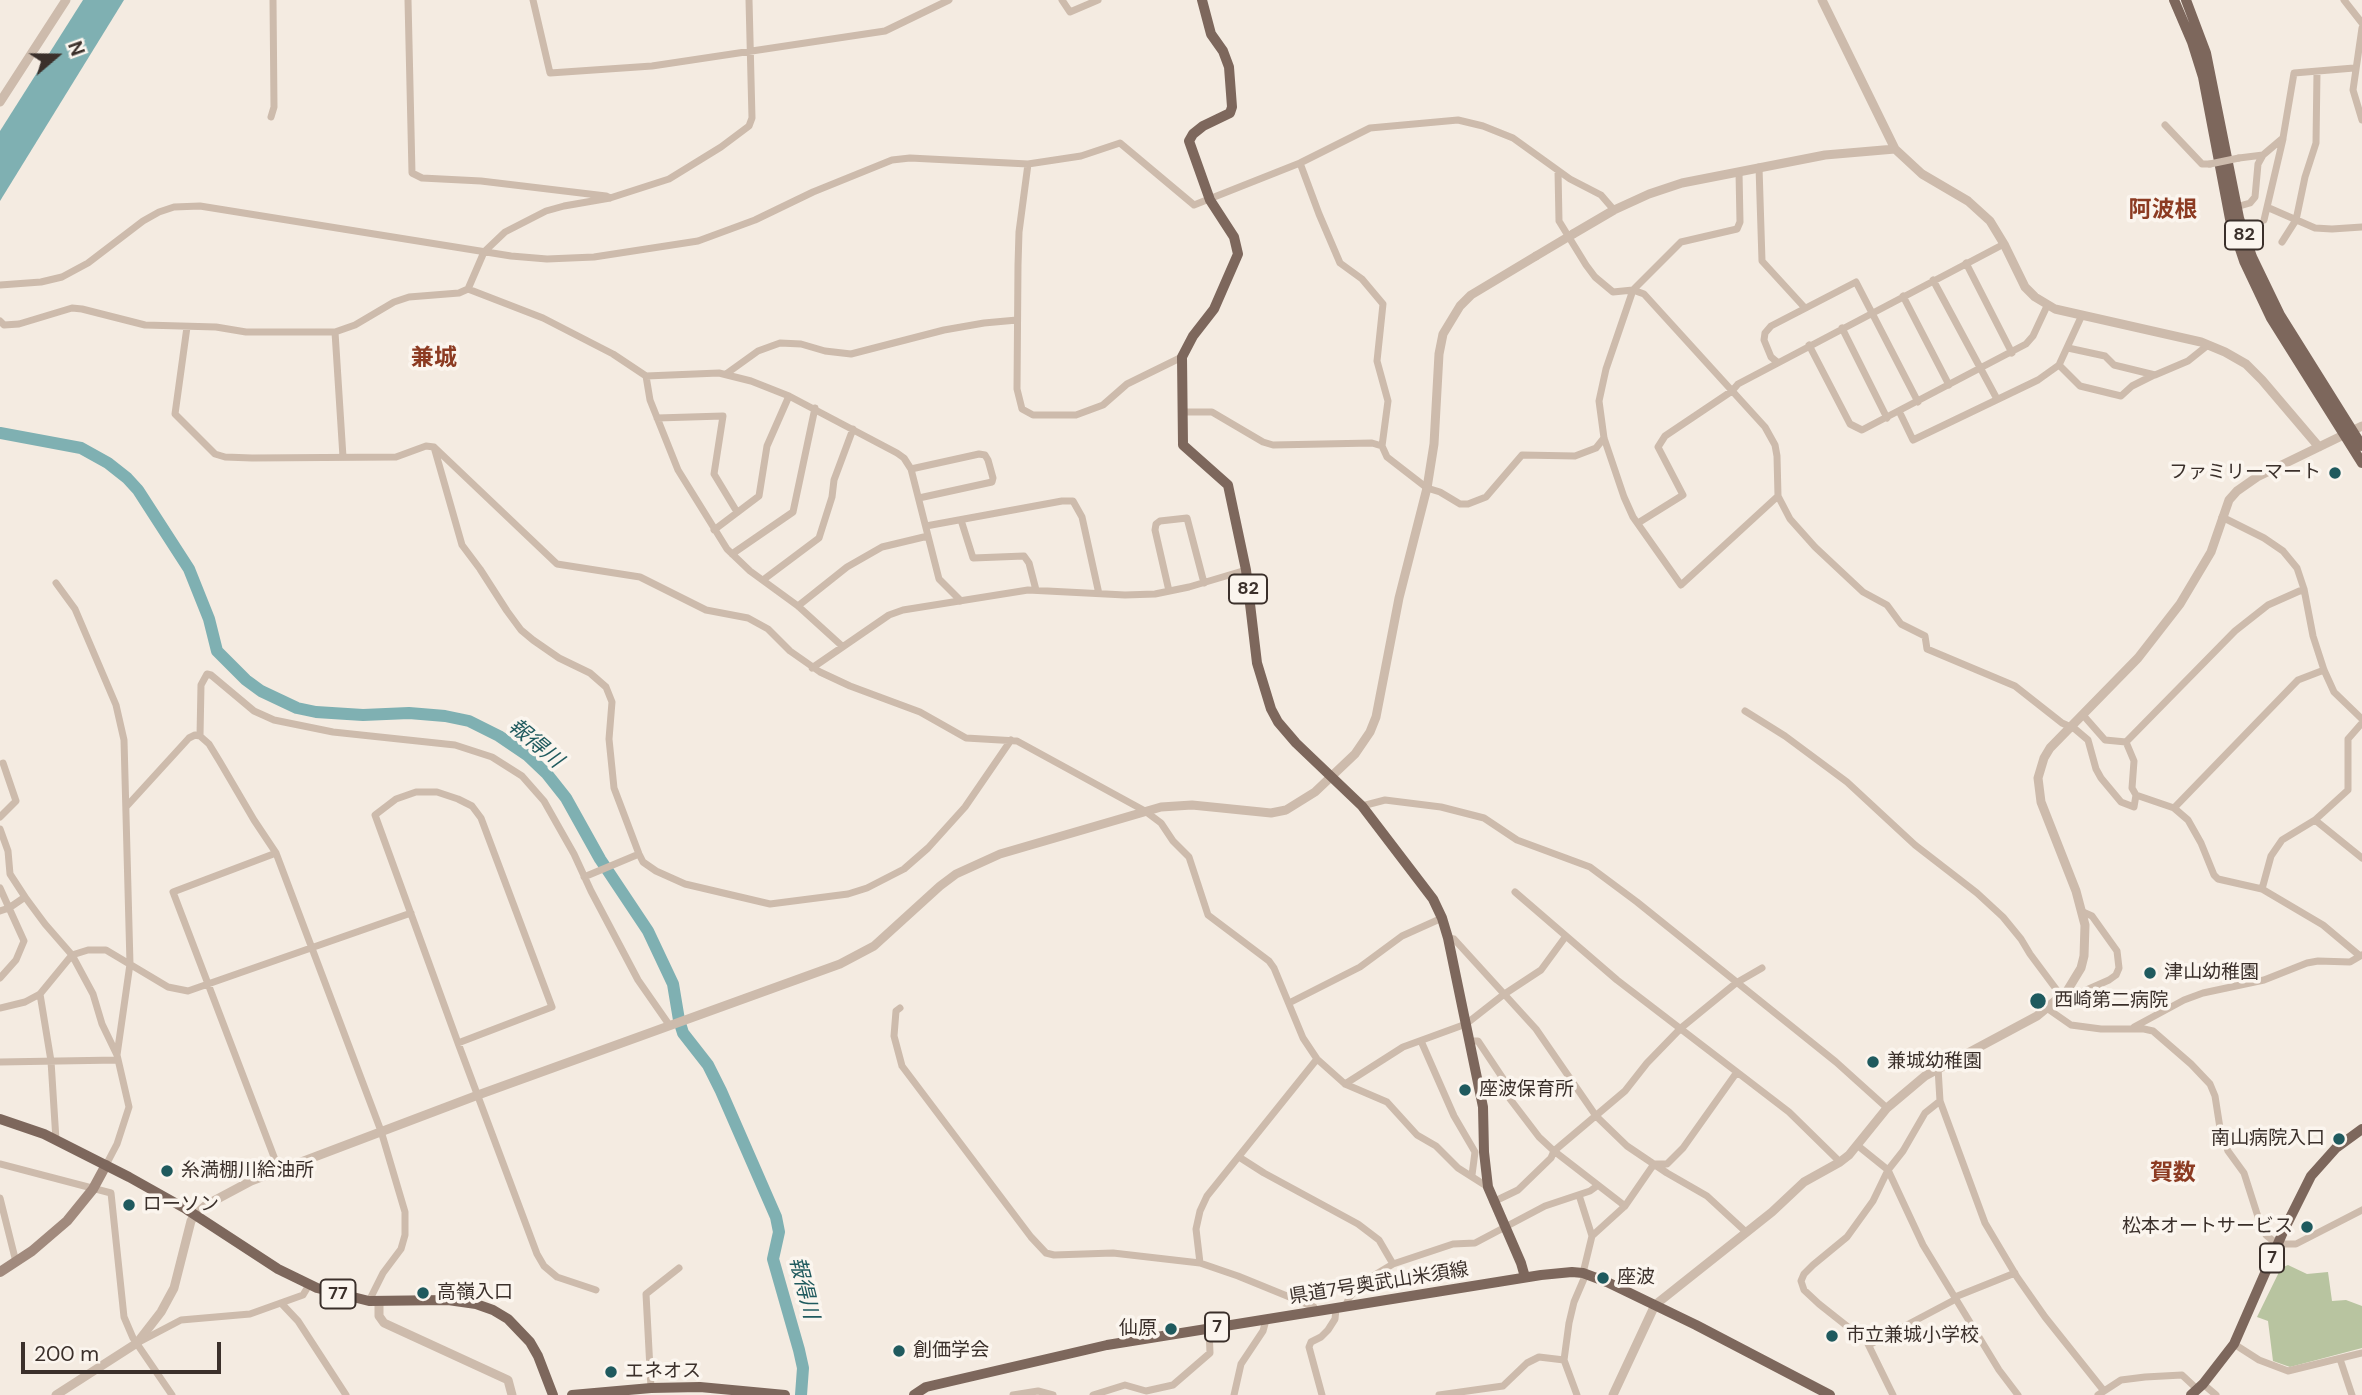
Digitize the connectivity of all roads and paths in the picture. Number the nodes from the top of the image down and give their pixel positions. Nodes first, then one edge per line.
1 (66, 0) edge
2 (273, 0) edge
3 (408, 0) edge
4 (533, 0) edge
5 (749, 0) edge
6 (948, 0) edge
7 (1062, 0) edge
8 (1098, 0) edge
9 (1822, 0) edge
10 (2174, 0) edge
11 (2186, 0) edge
12 (2344, 0) edge
13 (1204, 1) edge
14 (2362, 26) edge
15 (751, 51) junction
16 (2354, 68) junction
17 (2317, 72) junction
18 (0, 102) edge
19 (271, 117) dead end
20 (2362, 120) edge
21 (2165, 125) dead end
22 (2283, 138) junction
23 (1895, 149) junction
24 (2263, 155) junction
25 (1300, 163) junction
26 (1028, 164) junction
27 (1759, 167) junction
28 (1558, 171) junction
29 (1739, 172) junction
30 (610, 198) junction
31 (1210, 200) junction
32 (2236, 207) junction
33 (2269, 208) junction
34 (1614, 210) junction
35 (2264, 220) dead end
36 (2296, 220) junction
37 (2362, 227) edge
38 (2282, 242) dead end
39 (2004, 243) junction
40 (484, 252) junction
41 (1966, 263) junction
42 (1933, 280) junction
43 (0, 285) edge
44 (468, 289) junction
45 (1633, 290) junction
46 (1903, 296) junction
47 (2047, 306) junction
48 (1805, 309) junction
49 (1871, 313) junction
50 (2082, 315) junction
51 (1017, 320) junction
52 (0, 321) edge
53 (187, 327) junction
54 (1842, 328) junction
55 (335, 332) junction
56 (1809, 345) junction
57 (2207, 345) junction
58 (2068, 348) junction
59 (2012, 353) junction
60 (1182, 357) junction
61 (1777, 362) junction
62 (2059, 365) junction
63 (1981, 369) junction
64 (726, 374) junction
65 (2155, 375) junction
66 (646, 376) junction
67 (1949, 385) junction
68 (1732, 390) junction
69 (789, 396) junction
70 (1997, 399) junction
71 (1918, 402) junction
72 (815, 408) junction
73 (1899, 411) junction
74 (1183, 412) junction
75 (657, 418) junction
76 (1887, 418) junction
77 (853, 429) junction
78 (2353, 431) edge
79 (1604, 438) junction
80 (1381, 446) junction
81 (2362, 446) edge
82 (434, 447) junction
83 (2319, 447) junction
84 (343, 457) junction
85 (2362, 463) edge
86 (911, 469) junction
87 (1427, 488) junction
88 (1778, 496) junction
89 (919, 498) junction
90 (737, 512) junction
91 (2222, 517) junction
92 (961, 520) junction
93 (1638, 523) junction
94 (926, 526) junction
95 (714, 530) junction
96 (928, 536) junction
97 (732, 554) junction
98 (1246, 569) junction
99 (763, 580) junction
100 (56, 583) dead end
101 (1204, 583) junction
102 (2304, 589) junction
103 (1036, 590) junction
104 (1169, 591) junction
105 (1099, 594) junction
106 (961, 601) junction
107 (798, 606) junction
108 (842, 646) junction
109 (812, 668) junction
110 (2324, 670) junction
111 (1745, 711) dead end
112 (2083, 715) junction
113 (2362, 721) edge
114 (2070, 727) junction
115 (200, 736) junction
116 (1011, 740) junction
117 (2126, 742) junction
118 (3, 763) dead end
119 (1331, 777) junction
120 (2137, 795) junction
121 (1362, 806) junction
122 (126, 807) junction
123 (2174, 808) junction
124 (1145, 811) junction
125 (0, 817) edge
126 (2315, 820) junction
127 (0, 829) edge
128 (276, 853) junction
129 (637, 855) junction
130 (2362, 858) edge
131 (0, 869) edge
132 (9, 870) junction
133 (587, 876) junction
134 (0, 888) edge
135 (2262, 889) junction
136 (1515, 892) dead end
137 (25, 897) junction
138 (4, 910) edge
139 (2083, 912) junction
140 (411, 913) junction
141 (1442, 918) junction
142 (1566, 936) junction
143 (1448, 938) junction
144 (312, 949) junction
145 (72, 955) junction
146 (2361, 955) edge
147 (130, 964) junction
148 (1762, 968) dead end
149 (0, 978) edge
150 (1736, 984) junction
151 (209, 985) junction
152 (40, 994) junction
153 (2065, 994) junction
154 (1503, 995) junction
155 (1289, 1003) junction
156 (0, 1008) edge
157 (900, 1008) dead end
158 (2048, 1009) junction
159 (1466, 1024) junction
160 (670, 1026) junction
161 (1681, 1028) junction
162 (2130, 1029) junction
163 (1421, 1041) junction
164 (1470, 1041) junction
165 (458, 1043) junction
166 (118, 1057) junction
167 (1317, 1059) junction
168 (51, 1061) junction
169 (0, 1062) edge
170 (1938, 1069) junction
171 (1737, 1072) junction
172 (1345, 1084) junction
173 (478, 1095) junction
174 (1940, 1101) junction
175 (1887, 1108) junction
176 (1596, 1116) junction
177 (0, 1119) edge
178 (2362, 1129) edge
179 (381, 1131) junction
180 (56, 1140) junction
181 (1857, 1145) junction
182 (1554, 1151) junction
183 (1480, 1152) junction
184 (1239, 1157) junction
185 (1840, 1162) junction
186 (0, 1164) edge
187 (106, 1164) junction
188 (1654, 1164) junction
189 (279, 1170) junction
190 (1888, 1170) junction
191 (1472, 1175) junction
192 (1597, 1185) junction
193 (1488, 1187) junction
194 (93, 1189) junction
195 (1579, 1195) junction
196 (0, 1198) edge
197 (1493, 1202) junction
198 (1625, 1206) junction
199 (2362, 1210) edge
200 (195, 1215) junction
201 (1505, 1229) junction
202 (1746, 1232) junction
203 (1592, 1236) junction
204 (2278, 1244) junction
205 (16, 1262) junction
206 (1200, 1263) junction
207 (1393, 1264) junction
208 (679, 1268) dead end
209 (0, 1272) edge
210 (1585, 1273) junction
211 (2015, 1273) junction
212 (1525, 1278) junction
213 (309, 1285) junction
214 (596, 1290) dead end
215 (1956, 1298) junction
216 (374, 1301) junction
217 (281, 1303) junction
218 (1654, 1305) junction
219 (1341, 1308) junction
220 (1315, 1312) junction
221 (1266, 1320) junction
222 (1209, 1329) junction
223 (137, 1343) junction
224 (2234, 1344) junction
225 (1868, 1345) junction
226 (2362, 1353) edge
227 (2340, 1359) junction
228 (1564, 1360) junction
229 (651, 1388) junction
230 (2197, 1389) edge
231 (2101, 1393) edge
232 (55, 1395) edge
233 (172, 1395) edge
234 (346, 1395) edge
235 (512, 1395) edge
236 (553, 1395) edge
237 (572, 1395) edge
238 (778, 1395) edge
239 (785, 1395) edge
240 (914, 1395) edge
241 (1013, 1395) edge
242 (1053, 1395) edge
243 (1093, 1395) edge
244 (1234, 1395) edge
245 (1322, 1395) edge
246 (1439, 1395) edge
247 (1577, 1395) edge
248 (1613, 1395) edge
249 (1830, 1395) edge
250 (1893, 1395) edge
251 (2018, 1395) edge
252 (2216, 1395) edge
253 (2351, 1395) edge

1 - 18 street
2 - 19 street
3 - 30 street
4 - 15 street
5 - 15 street
6 - 15 street
7 - 8 street
9 - 23 street
10 - 78 main road, 82
11 - 32 main road, 82
12 - 14 street
13 - 31 main road
14 - 16 street
15 - 30 street
16 - 17 street
16 - 20 street
17 - 22 street
17 - 36 street
21 - 24 street, bridge
22 - 24 street
22 - 33 street
23 - 27 street
23 - 39 street
24 - 32 street
25 - 28 street
25 - 31 street
25 - 80 street
26 - 31 street
26 - 40 street
26 - 51 street
27 - 29 street
27 - 48 street
28 - 34 street
28 - 45 street
29 - 34 street
29 - 45 street
30 - 40 street
31 - 60 main road
32 - 78 main road, 82
33 - 35 street
33 - 36 street
34 - 87 street, bridge
36 - 37 street
36 - 38 street
39 - 41 street
39 - 47 street
40 - 43 street
40 - 44 street
41 - 42 street
41 - 59 street
42 - 46 street
42 - 63 street
44 - 55 street
44 - 66 street
45 - 68 street
45 - 79 street
46 - 49 street
46 - 67 street
47 - 50 street
47 - 59 street
48 - 49 street
48 - 61 street
49 - 54 street
49 - 71 street
50 - 57 street
50 - 58 street
51 - 60 street
51 - 64 street
52 - 53 street
53 - 55 street
53 - 84 street
54 - 56 street
54 - 76 street
55 - 84 street
56 - 61 street
56 - 76 street
57 - 65 street
57 - 83 street
58 - 62 street
58 - 65 street
59 - 63 street
60 - 74 main road, 82
61 - 68 street
62 - 65 street
62 - 70 street
63 - 67 street
63 - 70 street
64 - 66 street
64 - 69 street
66 - 75 street
67 - 71 street
68 - 88 street
68 - 93 street
69 - 72 street
69 - 90 street
70 - 73 street
71 - 73 street
72 - 77 street
72 - 97 street
73 - 76 street
74 - 80 street
74 - 98 main road, 82
75 - 90 street
75 - 95 street
77 - 86 street
77 - 99 street
78 - 81 main road, 82
78 - 83 street
78 - 85 main road, 82
79 - 87 street
79 - 93 street
80 - 87 street
82 - 84 street
82 - 109 street
82 - 129 street
83 - 91 street
86 - 89 street
86 - 89 street
87 - 119 street
88 - 93 street
88 - 114 street
89 - 94 street
90 - 95 street
91 - 102 street
91 - 112 street
92 - 94 street
92 - 103 street
92 - 105 street
94 - 96 street
95 - 97 street
96 - 106 street
96 - 107 street
97 - 99 street
98 - 101 street
98 - 119 main road, 82
99 - 107 street
100 - 122 street
101 - 104 street
101 - 104 street
102 - 110 street
102 - 117 street
103 - 105 street
103 - 106 street
104 - 105 street
106 - 108 street
107 - 108 street
108 - 109 street
109 - 116 street
110 - 113 street
110 - 123 street
111 - 153 street
112 - 114 street
112 - 117 street
113 - 126 street
114 - 120 street
114 - 139 street
115 - 122 street
115 - 128 street
115 - 133 street
116 - 124 street
116 - 129 street
117 - 120 street
118 - 125 street
119 - 121 main road, 82
119 - 124 street
120 - 123 street
121 - 141 main road, 82
121 - 150 street
122 - 147 street
123 - 135 street
124 - 155 street
124 - 160 street
126 - 130 street
126 - 135 street
127 - 132 street
128 - 144 street
128 - 151 street
129 - 133 street
131 - 132 street
132 - 137 street
133 - 160 street
134 - 138 street
135 - 146 street
136 - 142 street
137 - 138 street
137 - 145 street
138 - 149 street
139 - 153 street
139 - 153 street
140 - 144 street
140 - 165 street
140 - 165 street
141 - 143 main road, 82
141 - 155 street
142 - 154 street
142 - 161 street
143 - 154 street
143 - 159 main road, 82
144 - 151 street
144 - 179 street
145 - 147 street
145 - 152 street
145 - 166 street
146 - 162 street
147 - 151 street
147 - 166 street
148 - 150 street
150 - 161 street
150 - 175 street
151 - 189 street
152 - 156 street
152 - 168 street
153 - 158 street
154 - 159 street
154 - 176 street
155 - 167 street
157 - 206 street
158 - 162 street
158 - 170 street
159 - 163 street
159 - 164 main road, 82
160 - 173 street
161 - 171 street
161 - 176 street
162 - 204 street
163 - 172 street
163 - 183 street
164 - 182 street
164 - 183 main road, 82
165 - 173 street
166 - 168 street
166 - 187 street
167 - 172 street
167 - 184 street
168 - 169 street
168 - 180 street
170 - 174 street
170 - 175 street
171 - 185 street
171 - 188 street
172 - 191 street
173 - 179 street
173 - 214 street
174 - 190 street
174 - 211 street
175 - 181 street
176 - 182 street
176 - 188 street
177 - 180 main road, 77
178 - 204 main road, 7
179 - 189 street
179 - 216 street
180 - 187 main road, 77
181 - 185 street
181 - 190 street
182 - 192 street
182 - 197 street
183 - 191 street
183 - 193 main road, 82
184 - 206 street
184 - 207 street
185 - 202 street
186 - 194 street
187 - 194 main road
187 - 200 main road, 77
188 - 198 street
188 - 202 street
189 - 200 street
190 - 215 street
190 - 225 street
191 - 193 street
192 - 195 street
192 - 198 street
193 - 197 main road, 82
194 - 205 main road
194 - 223 street
195 - 201 street
195 - 203 street
196 - 205 street
197 - 201 main road, 82
198 - 203 street
199 - 204 street
200 - 213 main road, 77
200 - 223 street
201 - 207 street
201 - 212 main road, 82
202 - 218 street
203 - 210 street
204 - 224 main road, 7
205 - 209 main road
206 - 220 street
207 - 219 street
208 - 229 street
210 - 212 main road, 県道7号奥武山米須線 / 7
210 - 218 main road, 県道7号奥武山米須線 / 7
210 - 228 street
211 - 215 street
211 - 231 street
212 - 219 main road, 県道7号奥武山米須線 / 7
213 - 216 main road, 77
213 - 217 street
215 - 225 street
215 - 251 street
216 - 235 street
216 - 236 main road, 77
217 - 223 street
217 - 234 street
218 - 248 street
218 - 249 main road, 県道7号奥武山米須線 / 7
219 - 220 main road, 県道7号奥武山米須線 / 7
219 - 245 street
220 - 221 main road, 県道7号奥武山米須線 / 7
221 - 222 main road, 県道7号奥武山米須線 / 7
221 - 244 street
222 - 240 main road, 県道7号奥武山米須線 / 7
222 - 243 street
223 - 232 street
223 - 233 street
224 - 227 street
224 - 230 main road, 7
225 - 250 street
226 - 227 street
227 - 253 street
228 - 246 street
228 - 247 street
229 - 237 main road
229 - 238 main road
230 - 231 street
230 - 252 street
238 - 239 main road
241 - 242 street

